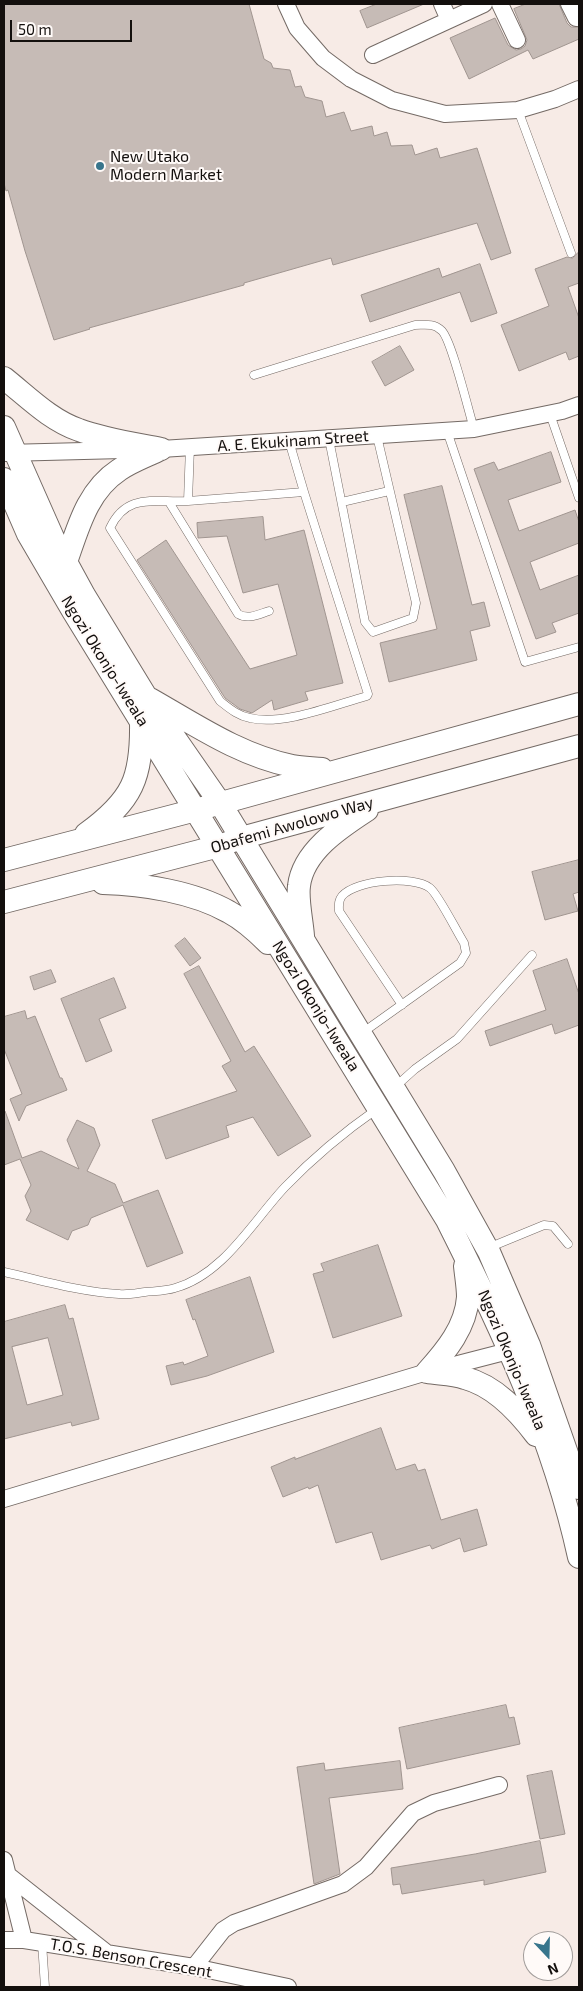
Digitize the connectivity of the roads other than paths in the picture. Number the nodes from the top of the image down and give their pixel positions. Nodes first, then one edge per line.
1 (286, 4) edge
2 (442, 4) edge
3 (484, 4) edge
4 (500, 4) edge
5 (449, 20) junction
6 (517, 40) dead end
7 (373, 55) dead end
8 (579, 89) edge
9 (518, 110) junction
10 (571, 253) dead end
11 (254, 375) dead end
12 (4, 378) edge
13 (579, 405) edge
14 (550, 414) junction
15 (4, 427) edge
16 (474, 430) junction
17 (447, 431) junction
18 (376, 436) junction
19 (329, 439) junction
20 (289, 441) junction
21 (190, 448) junction
22 (161, 449) junction
23 (9, 453) edge
24 (4, 479) edge
25 (389, 490) junction
26 (304, 492) junction
27 (579, 498) edge
28 (188, 501) junction
29 (169, 502) junction
30 (342, 502) junction
31 (66, 562) junction
32 (269, 611) dead end
33 (579, 647) edge
34 (145, 696) junction
35 (579, 704) edge
36 (141, 721) junction
37 (579, 746) edge
38 (336, 770) junction
39 (382, 800) junction
40 (220, 803) junction
41 (196, 810) junction
42 (241, 838) junction
43 (80, 839) junction
44 (219, 846) junction
45 (4, 860) edge
46 (72, 883) junction
47 (4, 902) edge
48 (304, 942) junction
49 (532, 955) dead end
50 (288, 962) junction
51 (402, 1005) junction
52 (360, 1034) junction
53 (393, 1089) junction
54 (379, 1108) junction
55 (568, 1244) dead end
56 (488, 1248) junction
57 (464, 1253) junction
58 (4, 1272) edge
59 (520, 1348) junction
60 (427, 1372) junction
61 (549, 1451) junction
62 (579, 1488) edge
63 (4, 1499) edge
64 (579, 1557) edge
65 (499, 1785) dead end
66 (5, 1872) edge
67 (4, 1940) edge
68 (24, 1940) junction
69 (42, 1943) junction
70 (109, 1954) junction
71 (194, 1967) junction
72 (251, 1984) edge
73 (46, 1987) edge
74 (288, 1987) edge

1 - 9 street
2 - 5 street
3 - 5 street
4 - 6 street
5 - 7 street
8 - 9 street
9 - 10 lane
11 - 16 lane
12 - 22 street
13 - 14 street, A. E. Ekukinam Street
14 - 16 street, A. E. Ekukinam Street
14 - 27 lane
15 - 23 street, Ngozi Okonjo-Iweala
16 - 17 street, A. E. Ekukinam Street
17 - 18 street, A. E. Ekukinam Street
17 - 33 lane
18 - 19 street, A. E. Ekukinam Street
18 - 25 lane
19 - 20 street, A. E. Ekukinam Street
19 - 30 lane
20 - 21 street, A. E. Ekukinam Street
20 - 26 lane
21 - 22 street, A. E. Ekukinam Street
21 - 28 lane
22 - 23 street, A. E. Ekukinam Street
22 - 31 street
23 - 31 street, Ngozi Okonjo-Iweala
24 - 36 street, Ngozi Okonjo-Iweala
25 - 30 lane
25 - 30 lane
26 - 28 lane
26 - 29 lane
28 - 29 lane
29 - 32 lane
31 - 34 street, Ngozi Okonjo-Iweala
34 - 38 street
34 - 40 street, Ngozi Okonjo-Iweala
35 - 38 street
36 - 41 street, Ngozi Okonjo-Iweala
36 - 43 street
37 - 39 street, Obafemi Awolowo Way
38 - 40 street
39 - 42 street, Obafemi Awolowo Way
39 - 48 street
40 - 41 street
40 - 42 street, Ngozi Okonjo-Iweala
41 - 43 street
41 - 44 street, Ngozi Okonjo-Iweala
42 - 44 street, Obafemi Awolowo Way
42 - 48 street, Ngozi Okonjo-Iweala
43 - 45 street
44 - 46 street, Obafemi Awolowo Way
44 - 50 street, Ngozi Okonjo-Iweala
46 - 47 street, Obafemi Awolowo Way
46 - 50 street
48 - 52 street, Ngozi Okonjo-Iweala
49 - 53 lane
50 - 54 street, Ngozi Okonjo-Iweala
51 - 51 lane
51 - 52 lane
52 - 53 street, Ngozi Okonjo-Iweala
53 - 56 street, Ngozi Okonjo-Iweala
54 - 57 street, Ngozi Okonjo-Iweala
54 - 58 lane
55 - 56 lane
56 - 59 street, Ngozi Okonjo-Iweala
57 - 59 street, Ngozi Okonjo-Iweala
57 - 60 street
59 - 60 street
59 - 61 street, Ngozi Okonjo-Iweala
59 - 62 street, Ngozi Okonjo-Iweala
60 - 61 street
60 - 63 street
61 - 64 street, Ngozi Okonjo-Iweala
65 - 71 street
66 - 68 street
66 - 70 street
67 - 68 street, T.O.S. Benson Crescent
68 - 69 street, T.O.S. Benson Crescent
69 - 70 street, T.O.S. Benson Crescent
69 - 73 lane
70 - 71 street, T.O.S. Benson Crescent
71 - 72 street, T.O.S. Benson Crescent
72 - 74 street, T.O.S. Benson Crescent

